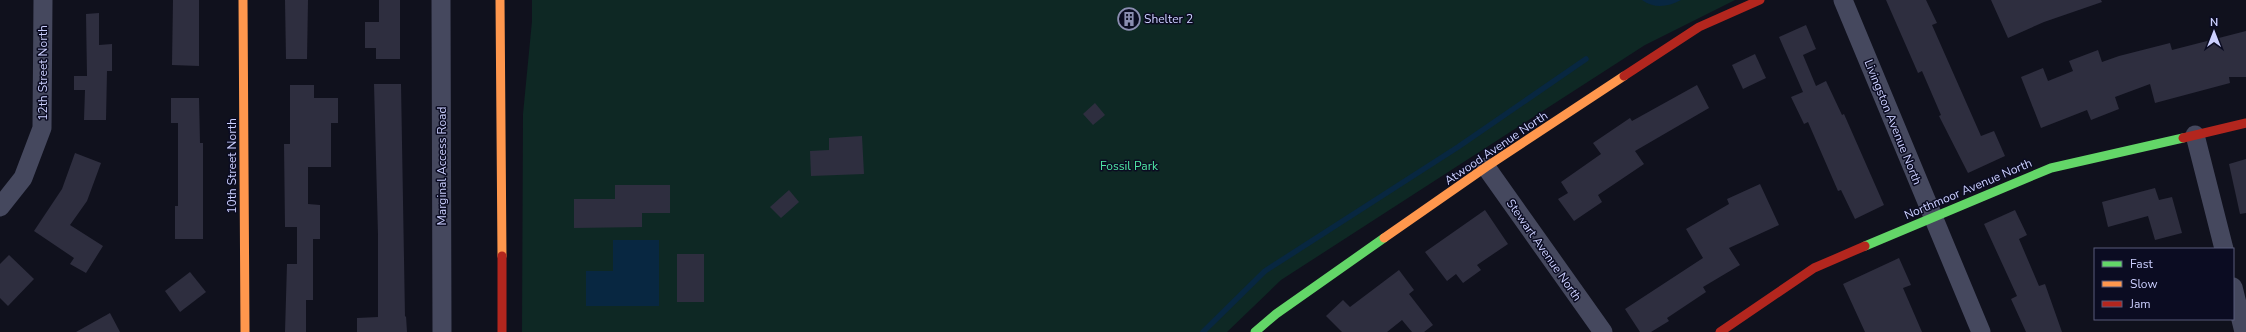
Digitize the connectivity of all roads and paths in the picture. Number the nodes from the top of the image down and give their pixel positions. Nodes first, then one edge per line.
1 (43, 0) edge
2 (243, 0) edge
3 (441, 0) edge
4 (500, 0) edge
5 (1760, 0) edge
6 (1843, 0) edge
7 (2246, 123) edge
8 (2195, 135) junction
9 (1486, 167) junction
10 (0, 207) edge
11 (1932, 217) junction
12 (2224, 248) edge
13 (2234, 291) edge
14 (245, 332) edge
15 (442, 332) edge
16 (502, 332) edge
17 (1255, 332) edge
18 (1603, 332) edge
19 (1720, 332) edge
20 (1981, 332) edge
21 (2244, 332) edge

1 - 10 street, 12th Street North
2 - 14 street, 10th Street North
3 - 15 street, Marginal Access Road
4 - 16 street
5 - 9 street, Atwood Avenue North
6 - 11 street, Livingston Avenue North
7 - 8 street, Northmoor Avenue North
8 - 11 street, Northmoor Avenue North
8 - 12 street
9 - 17 street, Atwood Avenue North
9 - 18 street, Stewart Avenue North
11 - 19 street, Northmoor Avenue North
11 - 20 street, Livingston Avenue North
13 - 21 street

